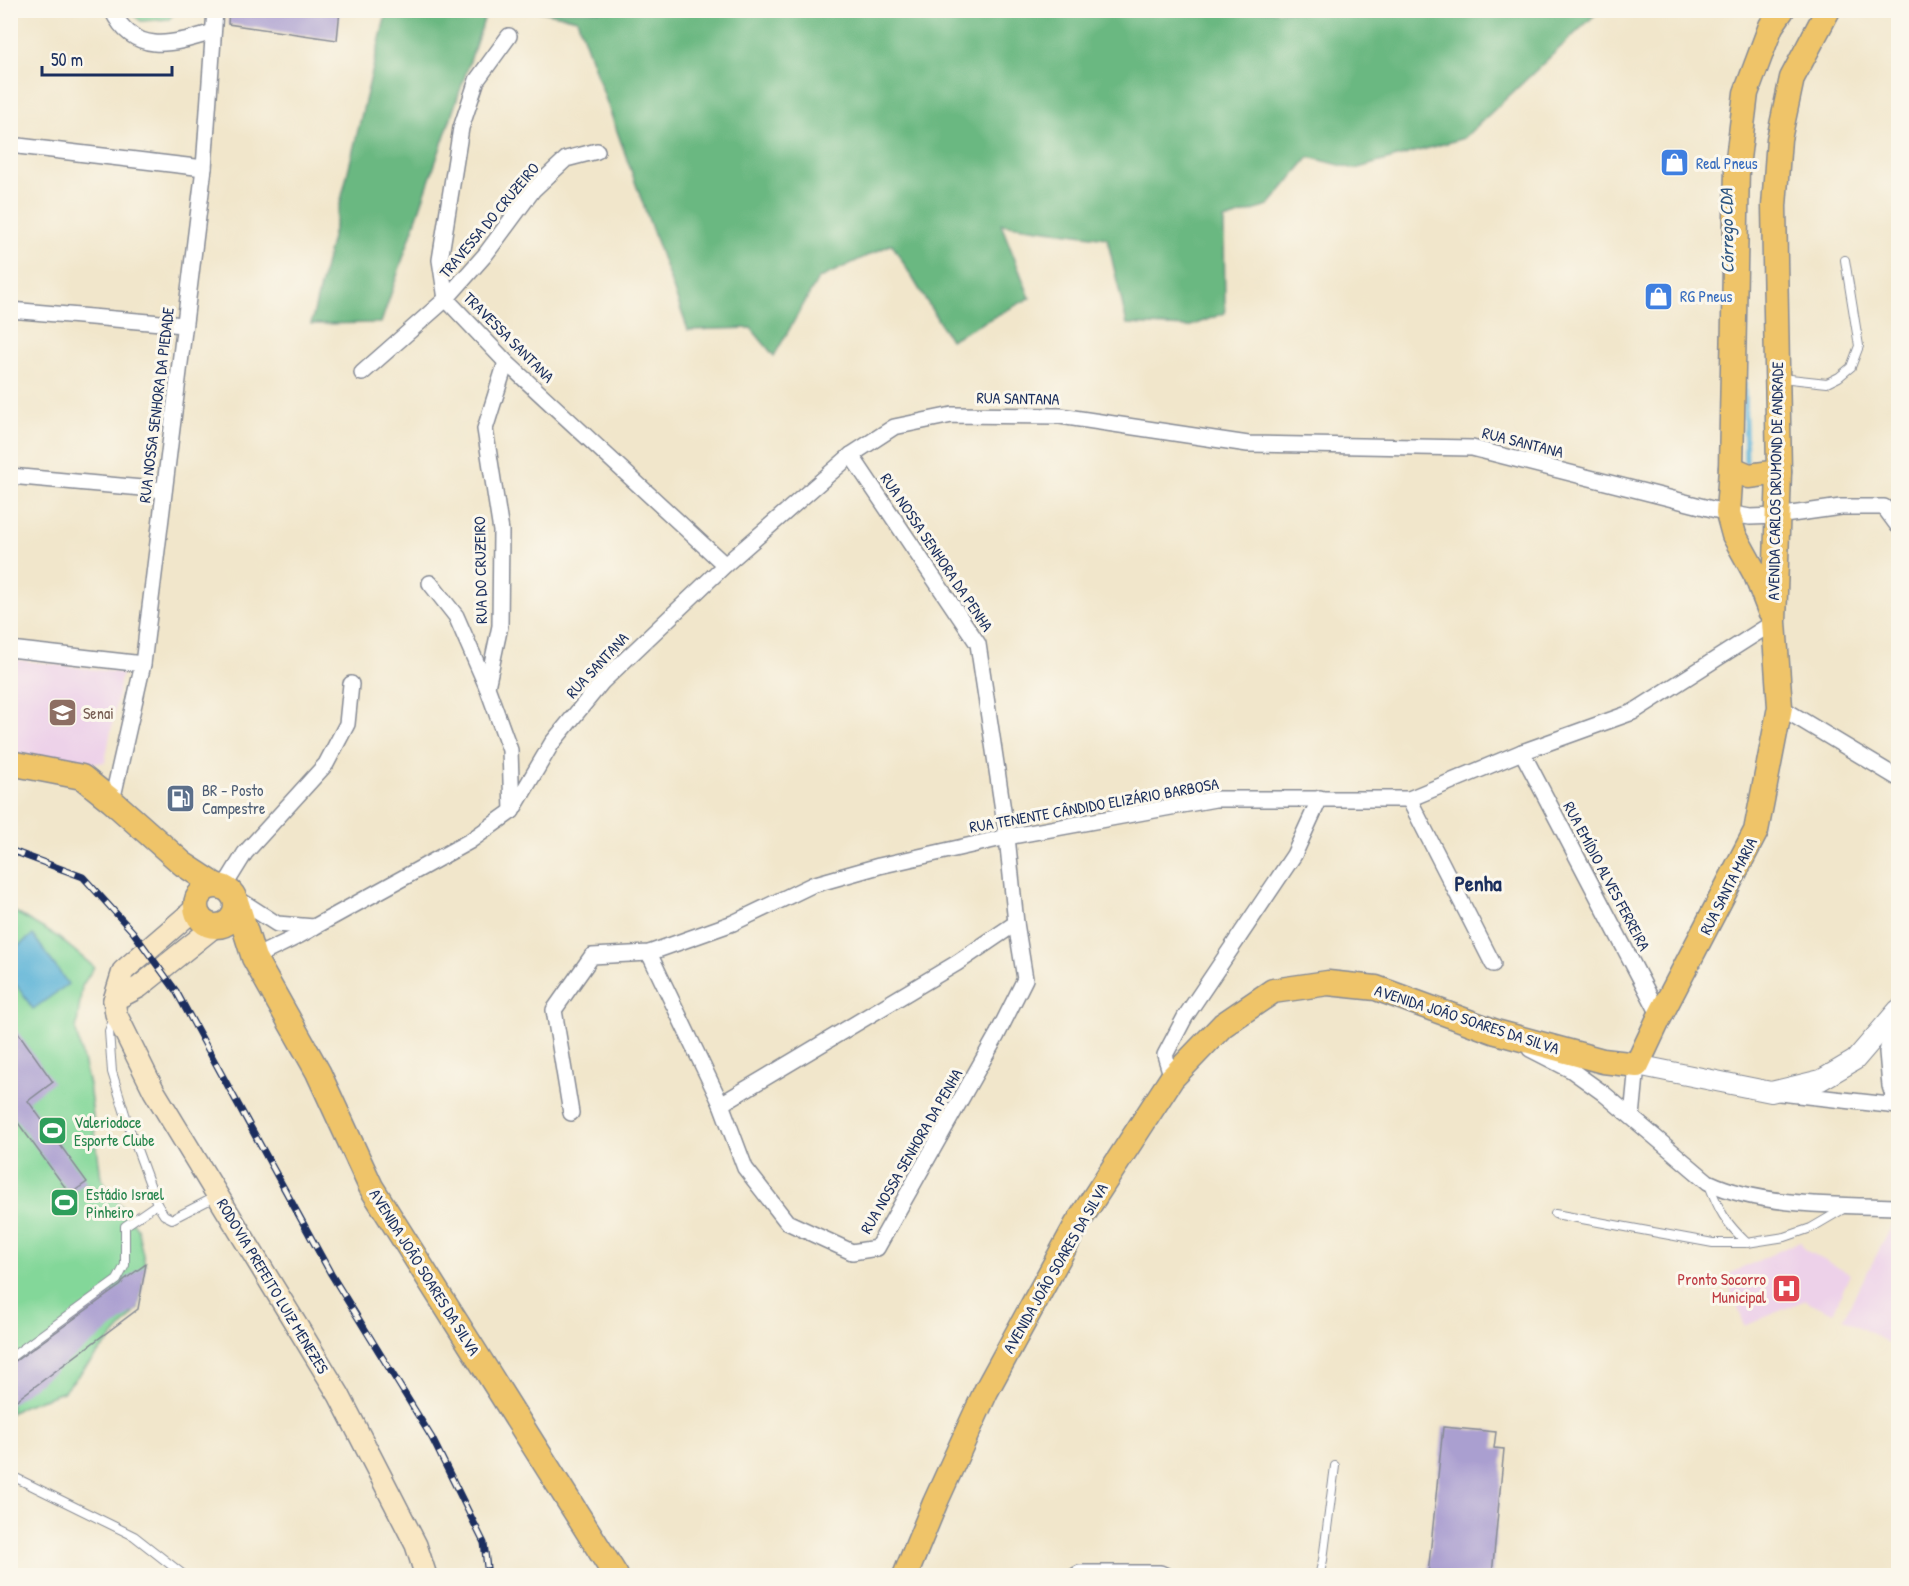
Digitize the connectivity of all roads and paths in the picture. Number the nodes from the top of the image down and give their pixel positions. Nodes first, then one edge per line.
1 (112, 10) edge
2 (215, 10) edge
3 (1782, 10) edge
4 (1828, 10) edge
5 (213, 32) junction
6 (509, 36) dead end
7 (10, 145) edge
8 (597, 151) dead end
9 (204, 168) junction
10 (1845, 260) dead end
11 (446, 299) junction
12 (10, 310) edge
13 (184, 325) junction
14 (506, 362) junction
15 (362, 373) dead end
16 (1777, 378) junction
17 (851, 455) junction
18 (1731, 468) junction
19 (1779, 472) junction
20 (10, 476) edge
21 (164, 490) junction
22 (1728, 513) junction
23 (1777, 516) junction
24 (1899, 525) edge
25 (725, 565) junction
26 (430, 583) dead end
27 (1774, 622) junction
28 (10, 649) edge
29 (142, 664) junction
30 (351, 684) dead end
31 (487, 687) junction
32 (1780, 707) junction
33 (1522, 752) junction
34 (10, 763) edge
35 (1899, 778) edge
36 (1320, 798) junction
37 (1409, 799) junction
38 (112, 801) junction
39 (512, 811) junction
40 (1007, 837) junction
41 (217, 896) junction
42 (1016, 923) junction
43 (219, 925) junction
44 (314, 927) junction
45 (649, 952) junction
46 (254, 957) junction
47 (1493, 964) dead end
48 (115, 1007) junction
49 (1898, 1011) edge
50 (1660, 1016) junction
51 (1496, 1032) junction
52 (1637, 1065) junction
53 (1172, 1078) junction
54 (1771, 1092) junction
55 (722, 1104) junction
56 (1897, 1105) edge
57 (571, 1113) dead end
58 (1632, 1117) junction
59 (1708, 1182) junction
60 (218, 1196) junction
61 (157, 1204) junction
62 (1849, 1206) junction
63 (1899, 1207) edge
64 (1555, 1214) dead end
65 (1747, 1244) junction
66 (10, 1358) edge
67 (1335, 1466) dead end
68 (10, 1475) edge
69 (185, 1575) edge
70 (426, 1575) edge
71 (616, 1575) edge
72 (905, 1575) edge
73 (1074, 1575) edge
74 (1167, 1575) edge
75 (1319, 1575) edge

1 - 5 street
2 - 5 street, RUA NOSSA SENHORA DA PIEDADE
3 - 18 main road, AVENIDA CARLOS DRUMOND DE ANDRADE
4 - 16 main road, AVENIDA CARLOS DRUMOND DE ANDRADE
5 - 9 street, RUA NOSSA SENHORA DA PIEDADE
6 - 11 street, TRAVESSA SANTANA
7 - 9 street
8 - 11 street, TRAVESSA DO CRUZEIRO
9 - 13 street, RUA NOSSA SENHORA DA PIEDADE
10 - 16 lane
11 - 14 street, TRAVESSA SANTANA
11 - 15 street, TRAVESSA DO CRUZEIRO
12 - 13 street
13 - 21 street, RUA NOSSA SENHORA DA PIEDADE
14 - 25 street, TRAVESSA SANTANA
14 - 31 street, RUA DO CRUZEIRO
16 - 19 main road, AVENIDA CARLOS DRUMOND DE ANDRADE
17 - 22 street, RUA SANTANA
17 - 25 street, RUA SANTANA
17 - 40 street, RUA NOSSA SENHORA DA PENHA
18 - 19 main road
18 - 22 main road, AVENIDA CARLOS DRUMOND DE ANDRADE
19 - 23 main road, AVENIDA CARLOS DRUMOND DE ANDRADE
20 - 21 street
21 - 29 street, RUA NOSSA SENHORA DA PIEDADE
22 - 23 street, RUA SANTANA
22 - 27 main road, AVENIDA CARLOS DRUMOND DE ANDRADE
23 - 24 street, RUA SANTANA
23 - 27 main road, AVENIDA CARLOS DRUMOND DE ANDRADE
25 - 39 street, RUA SANTANA
26 - 31 street
27 - 32 main road, RUA SANTA MARIA
27 - 33 street, RUA TENENTE CÂNDIDO ELIZÁRIO BARBOSA
28 - 29 street
29 - 38 street, RUA NOSSA SENHORA DA PIEDADE
30 - 41 street
31 - 39 street
32 - 35 street
32 - 50 main road, RUA SANTA MARIA
33 - 37 street, RUA TENENTE CÂNDIDO ELIZÁRIO BARBOSA
33 - 50 street, RUA EMÍDIO ALVES FERREIRA
34 - 38 main road
36 - 37 street, RUA TENENTE CÂNDIDO ELIZÁRIO BARBOSA
36 - 40 street, RUA TENENTE CÂNDIDO ELIZÁRIO BARBOSA
36 - 53 street
37 - 47 street
38 - 41 main road
39 - 44 street, RUA SANTANA
40 - 42 street, RUA NOSSA SENHORA DA PENHA
40 - 45 street, RUA TENENTE CÂNDIDO ELIZÁRIO BARBOSA
41 - 43 main road
41 - 43 main road, AVENIDA JOÃO SOARES DA SILVA
41 - 44 street
41 - 46 main road, AVENIDA JOÃO SOARES DA SILVA
41 - 48 main road
42 - 55 street
42 - 55 street, RUA NOSSA SENHORA DA PENHA
43 - 46 main road, AVENIDA JOÃO SOARES DA SILVA
43 - 48 main road
44 - 46 street, RUA SANTANA
45 - 55 street, RUA NOSSA SENHORA DA PENHA
45 - 57 street, RUA TENENTE CÂNDIDO ELIZÁRIO BARBOSA
46 - 71 main road, AVENIDA JOÃO SOARES DA SILVA
48 - 60 main road, RODOVIA PREFEITO LUIZ MENEZES
48 - 61 lane
49 - 54 street, AVENIDA JOÃO SOARES DA SILVA
49 - 56 street, AVENIDA JOÃO SOARES DA SILVA
50 - 52 main road, RUA SANTA MARIA
51 - 52 main road, AVENIDA JOÃO SOARES DA SILVA
51 - 53 main road, AVENIDA JOÃO SOARES DA SILVA
51 - 58 street
52 - 54 street, AVENIDA JOÃO SOARES DA SILVA
52 - 58 street
53 - 72 main road, AVENIDA JOÃO SOARES DA SILVA
54 - 56 street
58 - 59 street
59 - 62 street
59 - 65 lane
60 - 61 lane
60 - 70 main road, RODOVIA PREFEITO LUIZ MENEZES
61 - 66 lane
62 - 63 street
62 - 65 lane
64 - 65 lane
67 - 75 lane
68 - 69 lane
73 - 74 street

